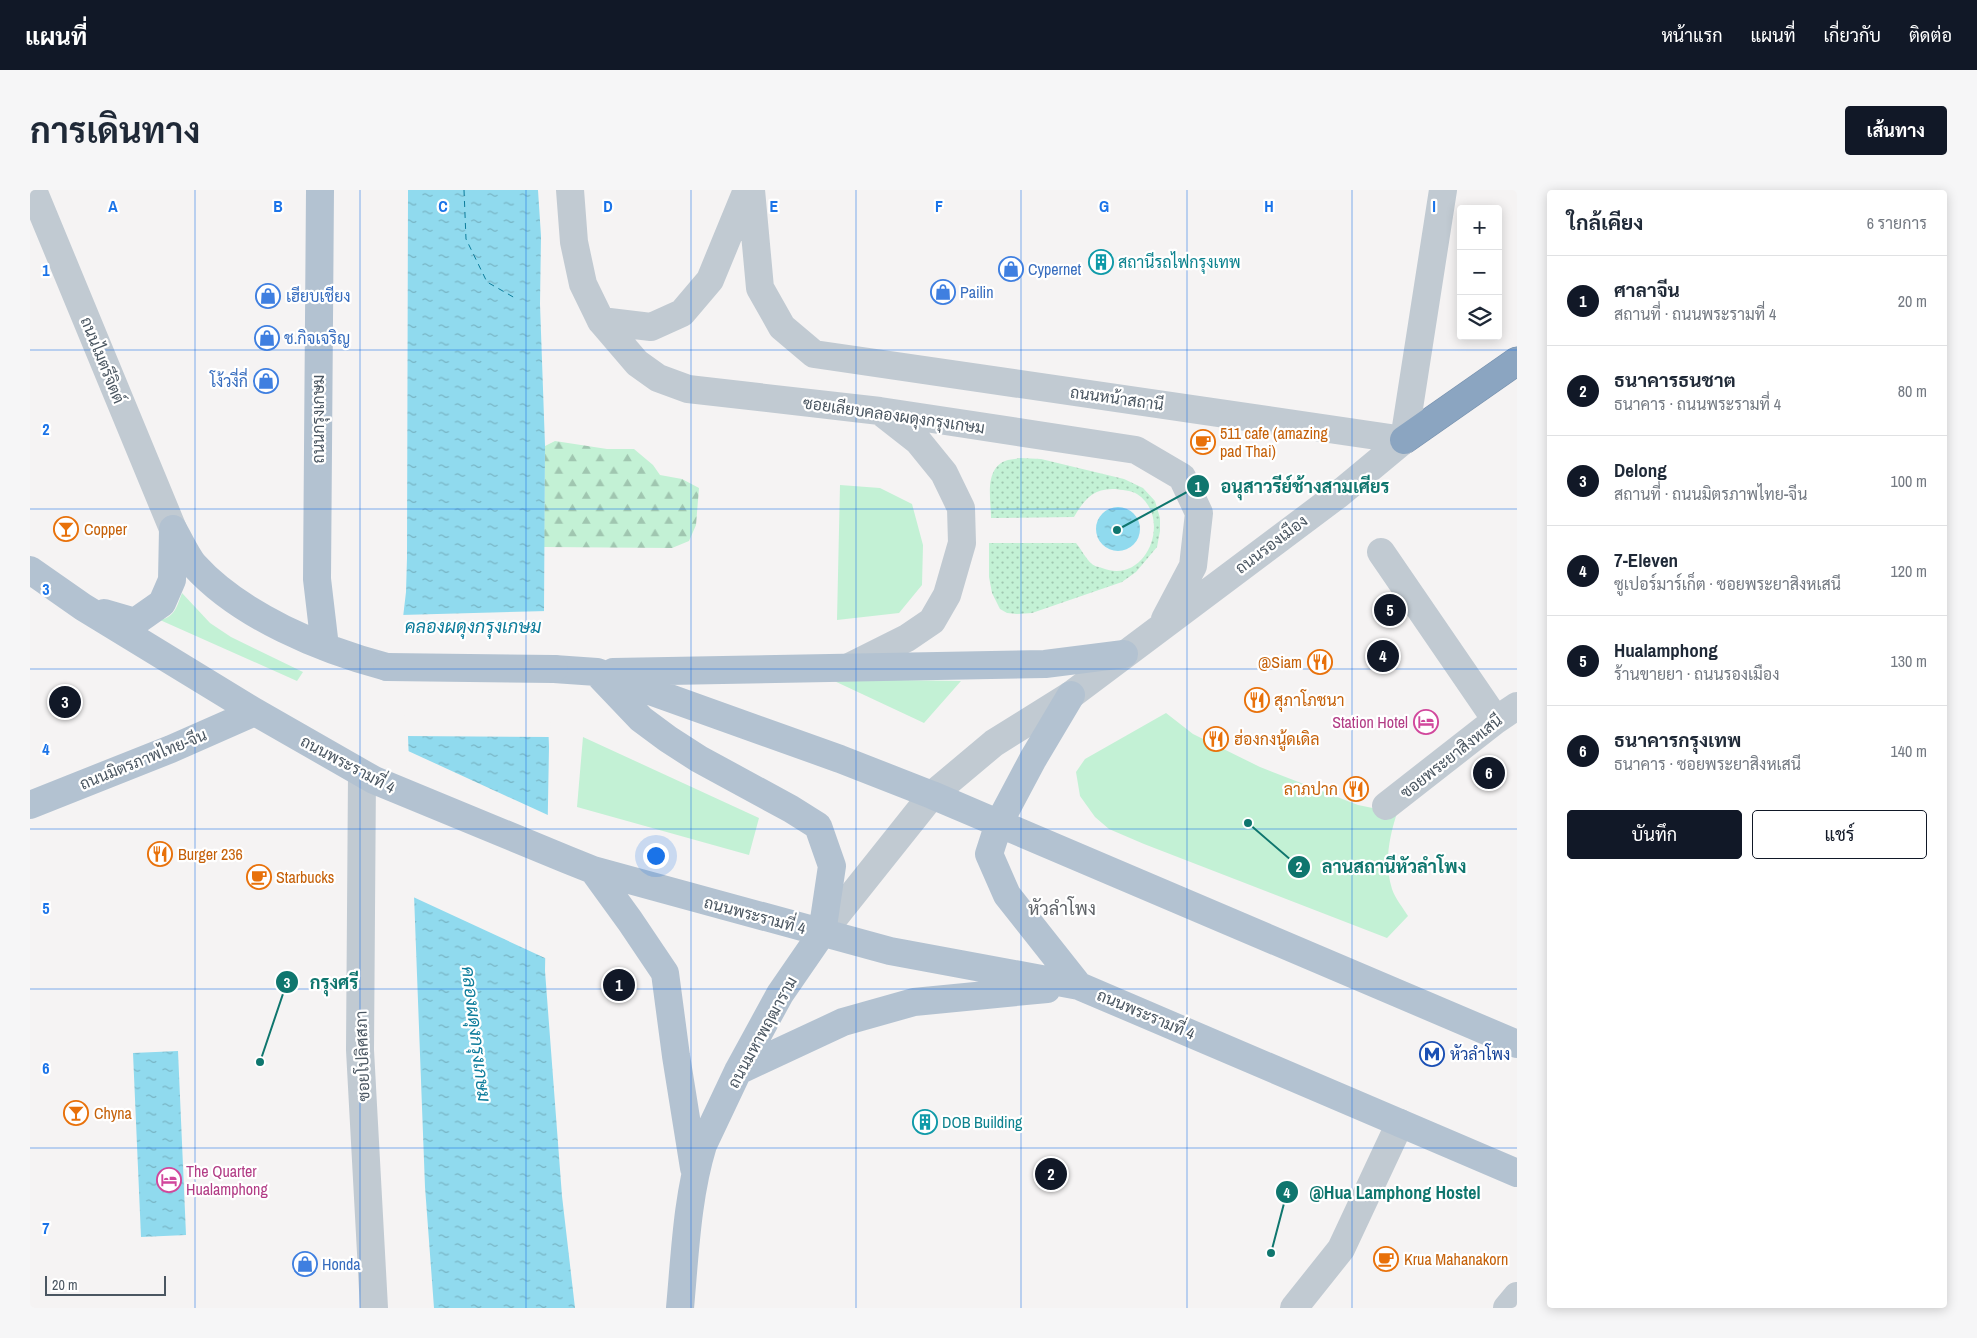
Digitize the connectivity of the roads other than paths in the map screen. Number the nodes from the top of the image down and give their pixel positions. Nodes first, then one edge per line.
1 (33, 190) edge
2 (320, 190) edge
3 (570, 190) edge
4 (747, 190) edge
5 (751, 190) edge
6 (1443, 190) edge
7 (601, 321) junction
8 (1517, 361) edge
9 (880, 411) junction
10 (1404, 440) junction
11 (173, 529) junction
12 (1381, 552) dead end
13 (30, 570) edge
14 (83, 607) junction
15 (1162, 625) junction
16 (325, 647) junction
17 (1124, 654) junction
18 (849, 667) junction
19 (597, 672) junction
20 (1071, 695) junction
21 (254, 712) junction
22 (1506, 713) edge
23 (368, 777) junction
24 (932, 795) junction
25 (30, 805) edge
26 (1386, 806) dead end
27 (999, 823) junction
28 (593, 870) junction
29 (822, 933) junction
30 (1079, 986) junction
31 (1517, 1044) edge
32 (738, 1071) junction
33 (1400, 1123) junction
34 (1517, 1173) edge
35 (695, 1177) junction
36 (1517, 1296) edge
37 (374, 1308) edge
38 (680, 1308) edge
39 (1294, 1308) edge
40 (1507, 1308) edge

1 - 11 street, ถนนไมตรีจิตต์
2 - 16 main road, ถนนกรุงเกษม
3 - 7 street, ซอยเลียบคลองผดุงกรุงเกษม
4 - 7 street
5 - 10 street, ถนนหน้าสถานี
6 - 10 street
7 - 9 street, ซอยเลียบคลองผดุงกรุงเกษม
8 - 10 highway
9 - 15 street, ซอยเลียบคลองผดุงกรุงเกษม
9 - 18 street
10 - 15 street, ถนนรองเมือง
11 - 14 main road
11 - 16 main road
12 - 22 street
13 - 14 main road, ถนนพระรามที่ 4
14 - 21 main road, ถนนพระรามที่ 4
15 - 17 street, ถนนรองเมือง
16 - 19 main road, bridge
17 - 18 main road
17 - 20 street, ถนนรองเมือง
18 - 19 main road
19 - 24 main road
19 - 29 main road
20 - 24 street, ถนนรองเมือง
20 - 27 main road
21 - 23 main road, ถนนพระรามที่ 4
21 - 25 main road, ถนนมิตรภาพไทย-จีน
22 - 26 street, ซอยพระยาสิงหเสนี
23 - 28 main road, ถนนพระรามที่ 4
23 - 37 street, ซอยโปลิศสภา
24 - 27 main road
24 - 29 street, ถนนมหาพฤฒาราม
27 - 30 main road
27 - 31 main road
28 - 29 main road, ถนนพระรามที่ 4
28 - 35 main road
29 - 30 main road, ถนนพระรามที่ 4
29 - 32 main road, ถนนมหาพฤฒาราม
30 - 32 main road
30 - 33 main road, ถนนพระรามที่ 4
32 - 35 main road, ถนนมหาพฤฒาราม
33 - 34 main road, ถนนพระรามที่ 4
33 - 39 street
35 - 38 main road, ถนนมหาพฤฒาราม
36 - 40 street

